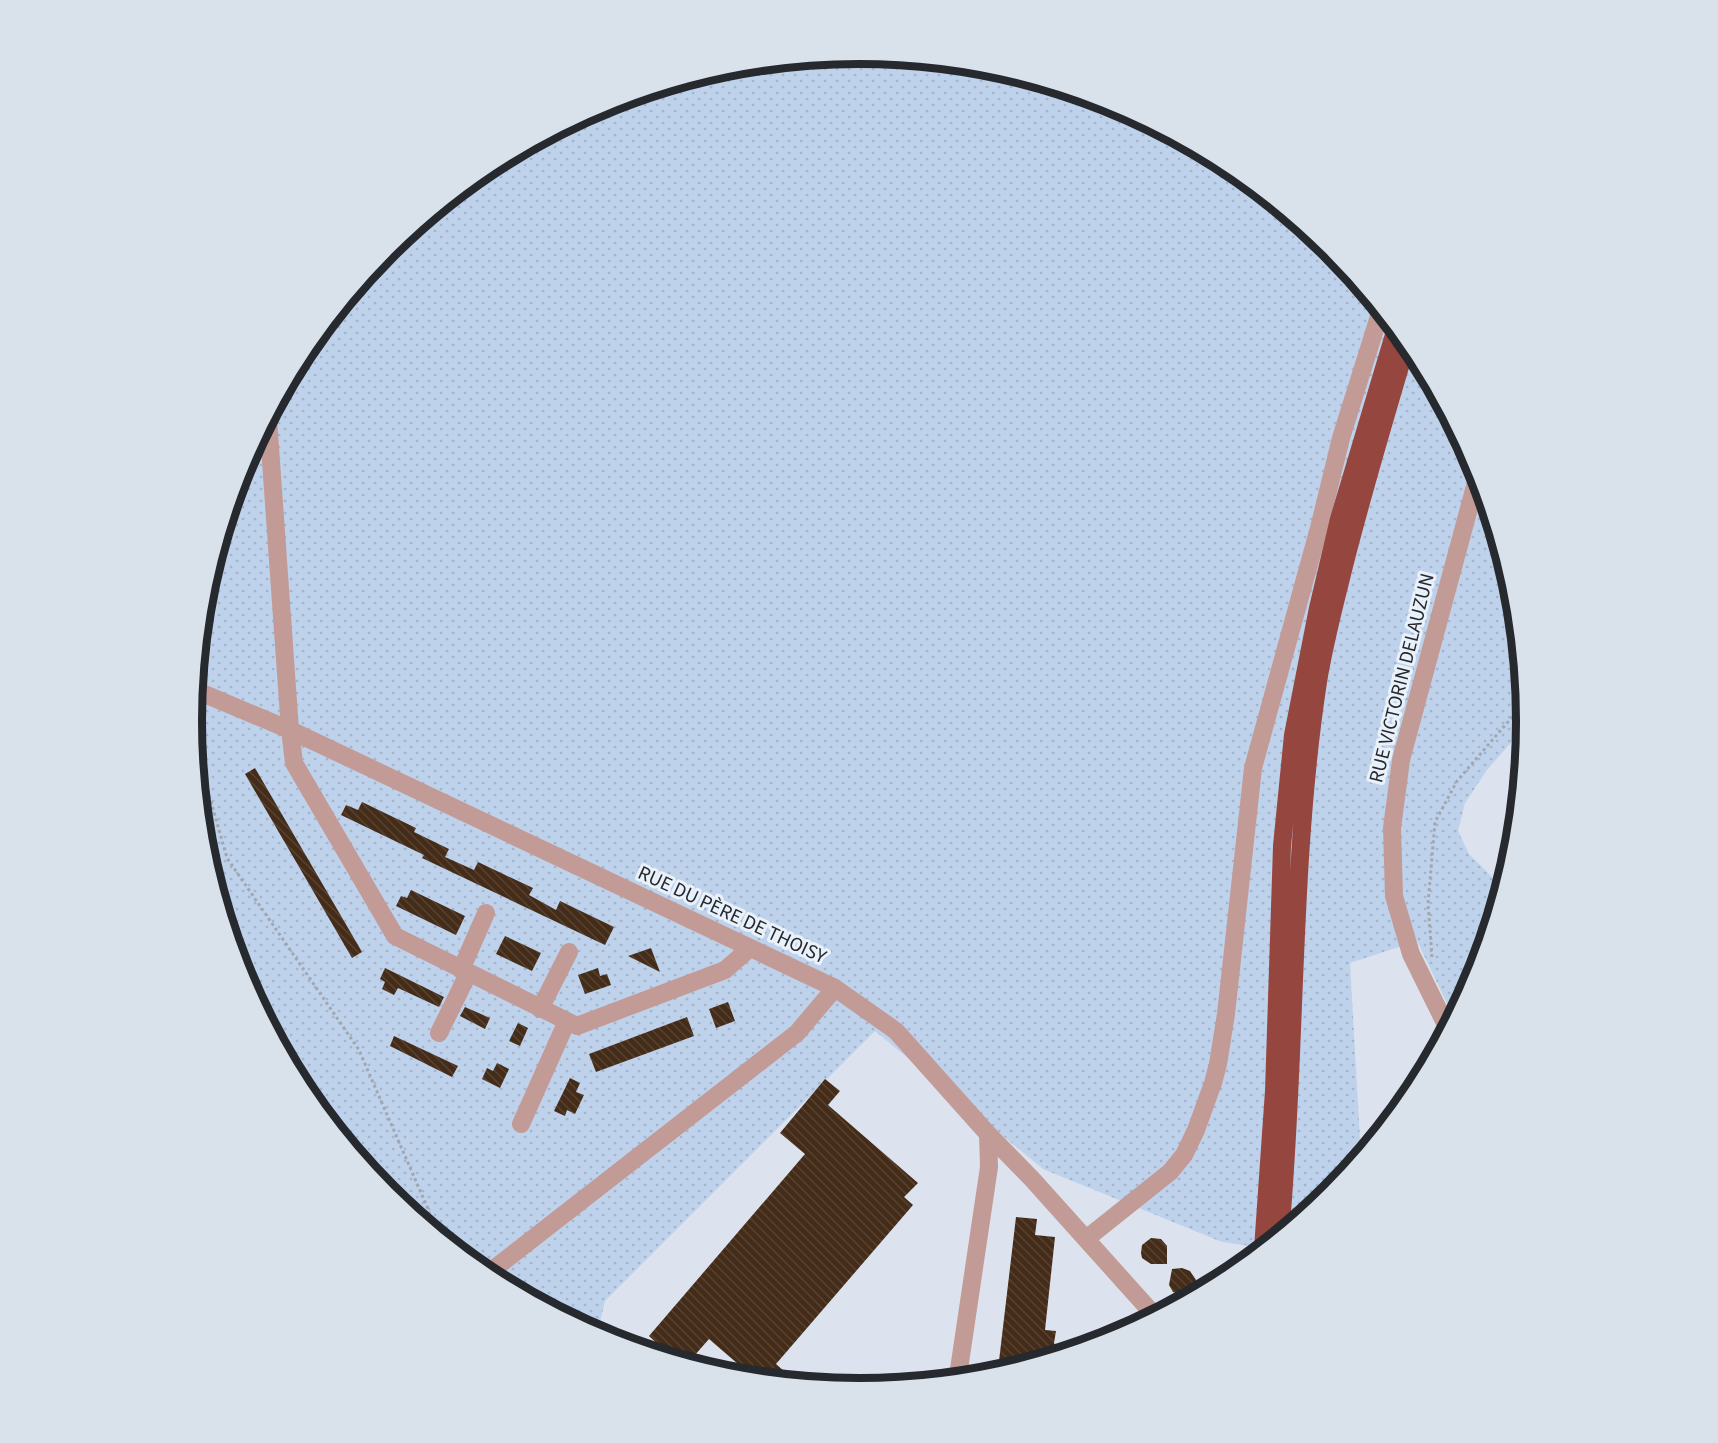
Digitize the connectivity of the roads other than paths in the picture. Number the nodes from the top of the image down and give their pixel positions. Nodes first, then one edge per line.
1 (1377, 319) edge
2 (1393, 339) edge
3 (1404, 354) edge
4 (269, 433) edge
5 (1474, 491) edge
6 (203, 693) edge
7 (290, 730) junction
8 (486, 913) dead end
9 (750, 948) junction
10 (569, 952) dead end
11 (464, 972) junction
12 (835, 988) junction
13 (540, 1009) junction
14 (1444, 1020) edge
15 (567, 1021) junction
16 (439, 1033) dead end
17 (521, 1124) dead end
18 (988, 1134) junction
19 (1281, 1225) edge
20 (1086, 1239) junction
21 (1264, 1239) edge
22 (495, 1268) edge
23 (1150, 1311) edge
24 (959, 1371) edge

1 - 20 street
2 - 21 highway
3 - 19 highway
4 - 7 street
5 - 14 street, RUE VICTORIN DELAUZUN
6 - 7 street, RUE DU PÈRE DE THOISY
7 - 9 street, RUE DU PÈRE DE THOISY
7 - 11 street
8 - 11 street
9 - 12 street, RUE DU PÈRE DE THOISY
9 - 15 street
10 - 13 street
11 - 13 street
11 - 16 street
12 - 18 street, RUE DU PÈRE DE THOISY
12 - 22 street
13 - 15 street
15 - 17 street
18 - 20 street, RUE DU PÈRE DE THOISY
18 - 24 street
20 - 23 street, RUE DU PÈRE DE THOISY

